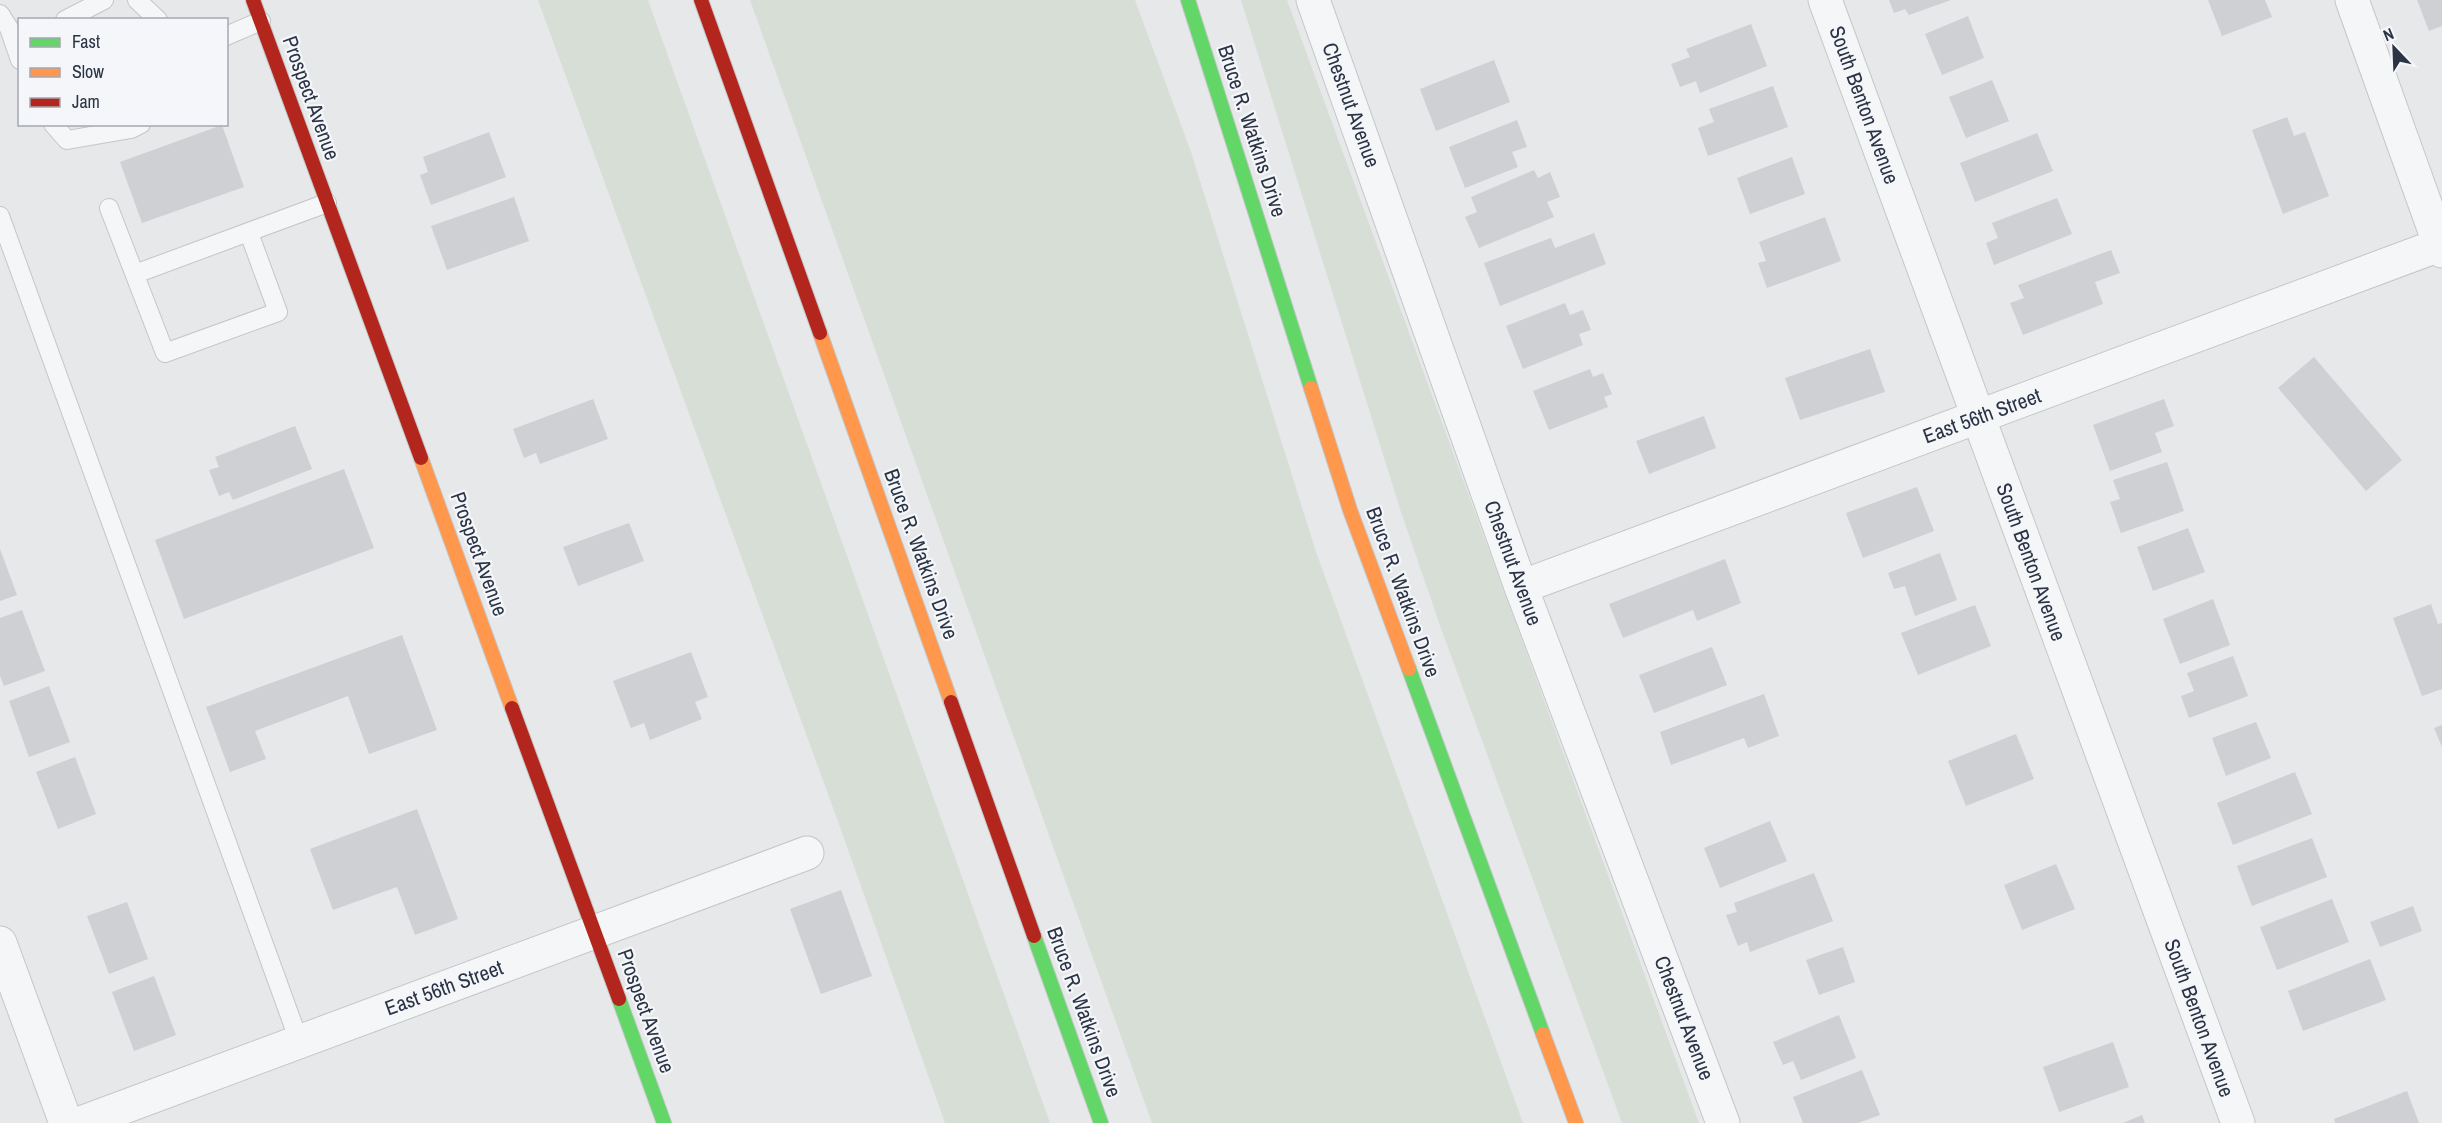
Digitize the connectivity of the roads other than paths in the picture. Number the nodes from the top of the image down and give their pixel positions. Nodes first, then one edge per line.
1 (104, 0) edge
2 (137, 0) edge
3 (253, 0) edge
4 (702, 0) edge
5 (1188, 0) edge
6 (1313, 0) edge
7 (1825, 0) edge
8 (2352, 0) edge
9 (0, 14) edge
10 (69, 18) edge
11 (156, 18) edge
12 (261, 21) junction
13 (228, 35) edge
14 (16, 37) edge
15 (55, 126) edge
16 (137, 126) edge
17 (327, 203) junction
18 (109, 208) dead end
19 (0, 216) edge
20 (249, 233) junction
21 (2441, 247) edge
22 (135, 274) junction
23 (1978, 417) junction
24 (1521, 587) junction
25 (807, 853) dead end
26 (595, 932) junction
27 (0, 943) edge
28 (299, 1041) junction
29 (66, 1123) edge
30 (81, 1123) edge
31 (664, 1123) edge
32 (1101, 1123) edge
33 (1576, 1123) edge
34 (1723, 1123) edge
35 (2238, 1123) edge

1 - 10 lane
2 - 11 lane
3 - 12 main road, Prospect Avenue
4 - 32 main road, Bruce R. Watkins Drive
5 - 33 main road, Bruce R. Watkins Drive
6 - 24 street, Chestnut Avenue
7 - 23 street, South Benton Avenue
8 - 21 street
9 - 14 lane
12 - 13 lane
12 - 17 main road, Prospect Avenue
15 - 16 lane
17 - 20 lane
17 - 26 main road, Prospect Avenue
18 - 22 lane
19 - 28 lane
20 - 22 lane
20 - 22 lane
21 - 23 street, East 56th Street
23 - 24 street, East 56th Street
23 - 35 street, South Benton Avenue
24 - 34 street, Chestnut Avenue
25 - 26 street, East 56th Street
26 - 28 street, East 56th Street
26 - 31 main road, Prospect Avenue
27 - 29 street
28 - 30 street, East 56th Street

